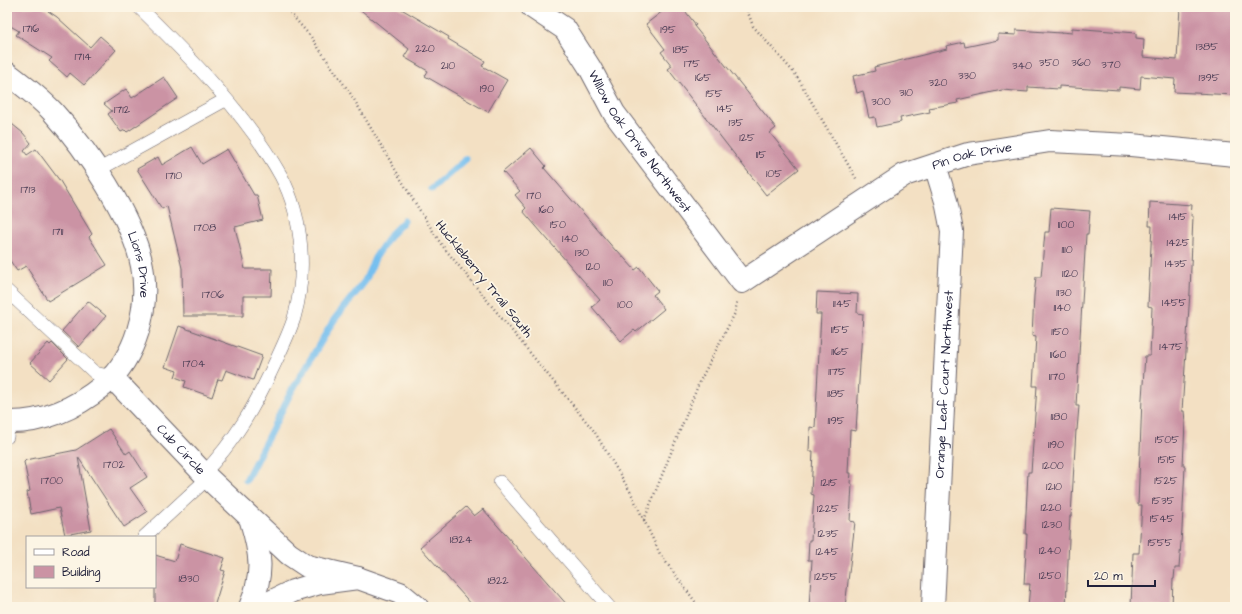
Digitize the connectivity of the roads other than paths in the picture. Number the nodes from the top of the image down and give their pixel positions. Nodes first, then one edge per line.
1 (139, 7) edge
2 (532, 7) edge
3 (7, 73) edge
4 (225, 100) junction
5 (1235, 155) edge
6 (935, 165) junction
7 (98, 170) junction
8 (742, 282) joint
9 (7, 291) edge
10 (112, 377) junction
11 (8, 427) edge
12 (206, 476) junction
13 (500, 482) dead end
14 (251, 521) junction
15 (145, 536) edge
16 (358, 578) junction
17 (250, 607) edge
18 (260, 607) edge
19 (417, 607) edge
20 (609, 607) edge
21 (933, 607) edge

1 - 4 lane
2 - 8 street, Willow Oak Drive Northwest
3 - 7 street, Lions Drive
4 - 7 lane
4 - 12 lane
5 - 6 street, Pin Oak Drive
6 - 8 street, Pin Oak Drive
6 - 21 street, Orange Leaf Court Northwest
7 - 10 street, Lions Drive
9 - 10 lane
10 - 11 street, Lions Drive
10 - 12 street, Cub Circle
12 - 14 street, Cub Circle
12 - 15 lane
13 - 20 lane
14 - 16 street, Cub Circle
14 - 17 street, Cub Circle
16 - 18 street, Cub Circle
16 - 19 street, Cub Circle

